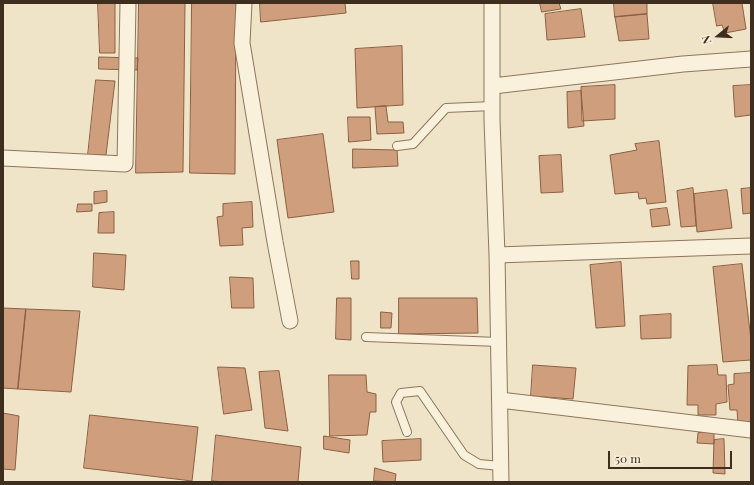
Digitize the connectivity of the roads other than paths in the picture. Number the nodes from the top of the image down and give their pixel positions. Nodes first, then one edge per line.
1 (128, 3) edge
2 (244, 3) edge
3 (492, 3) edge
4 (751, 59) edge
5 (493, 86) junction
6 (493, 106) junction
7 (397, 146) dead end
8 (3, 158) edge
9 (751, 246) edge
10 (497, 255) junction
11 (290, 321) dead end
12 (366, 337) dead end
13 (499, 342) junction
14 (500, 400) junction
15 (751, 430) edge
16 (407, 432) dead end
17 (500, 466) junction
18 (501, 482) edge

1 - 8 street
2 - 11 street
3 - 5 street
4 - 5 street
5 - 6 street
6 - 7 lane
6 - 10 street
9 - 10 street
10 - 13 street
12 - 13 lane
13 - 14 street
14 - 15 street
14 - 17 street
16 - 17 lane
17 - 18 street

